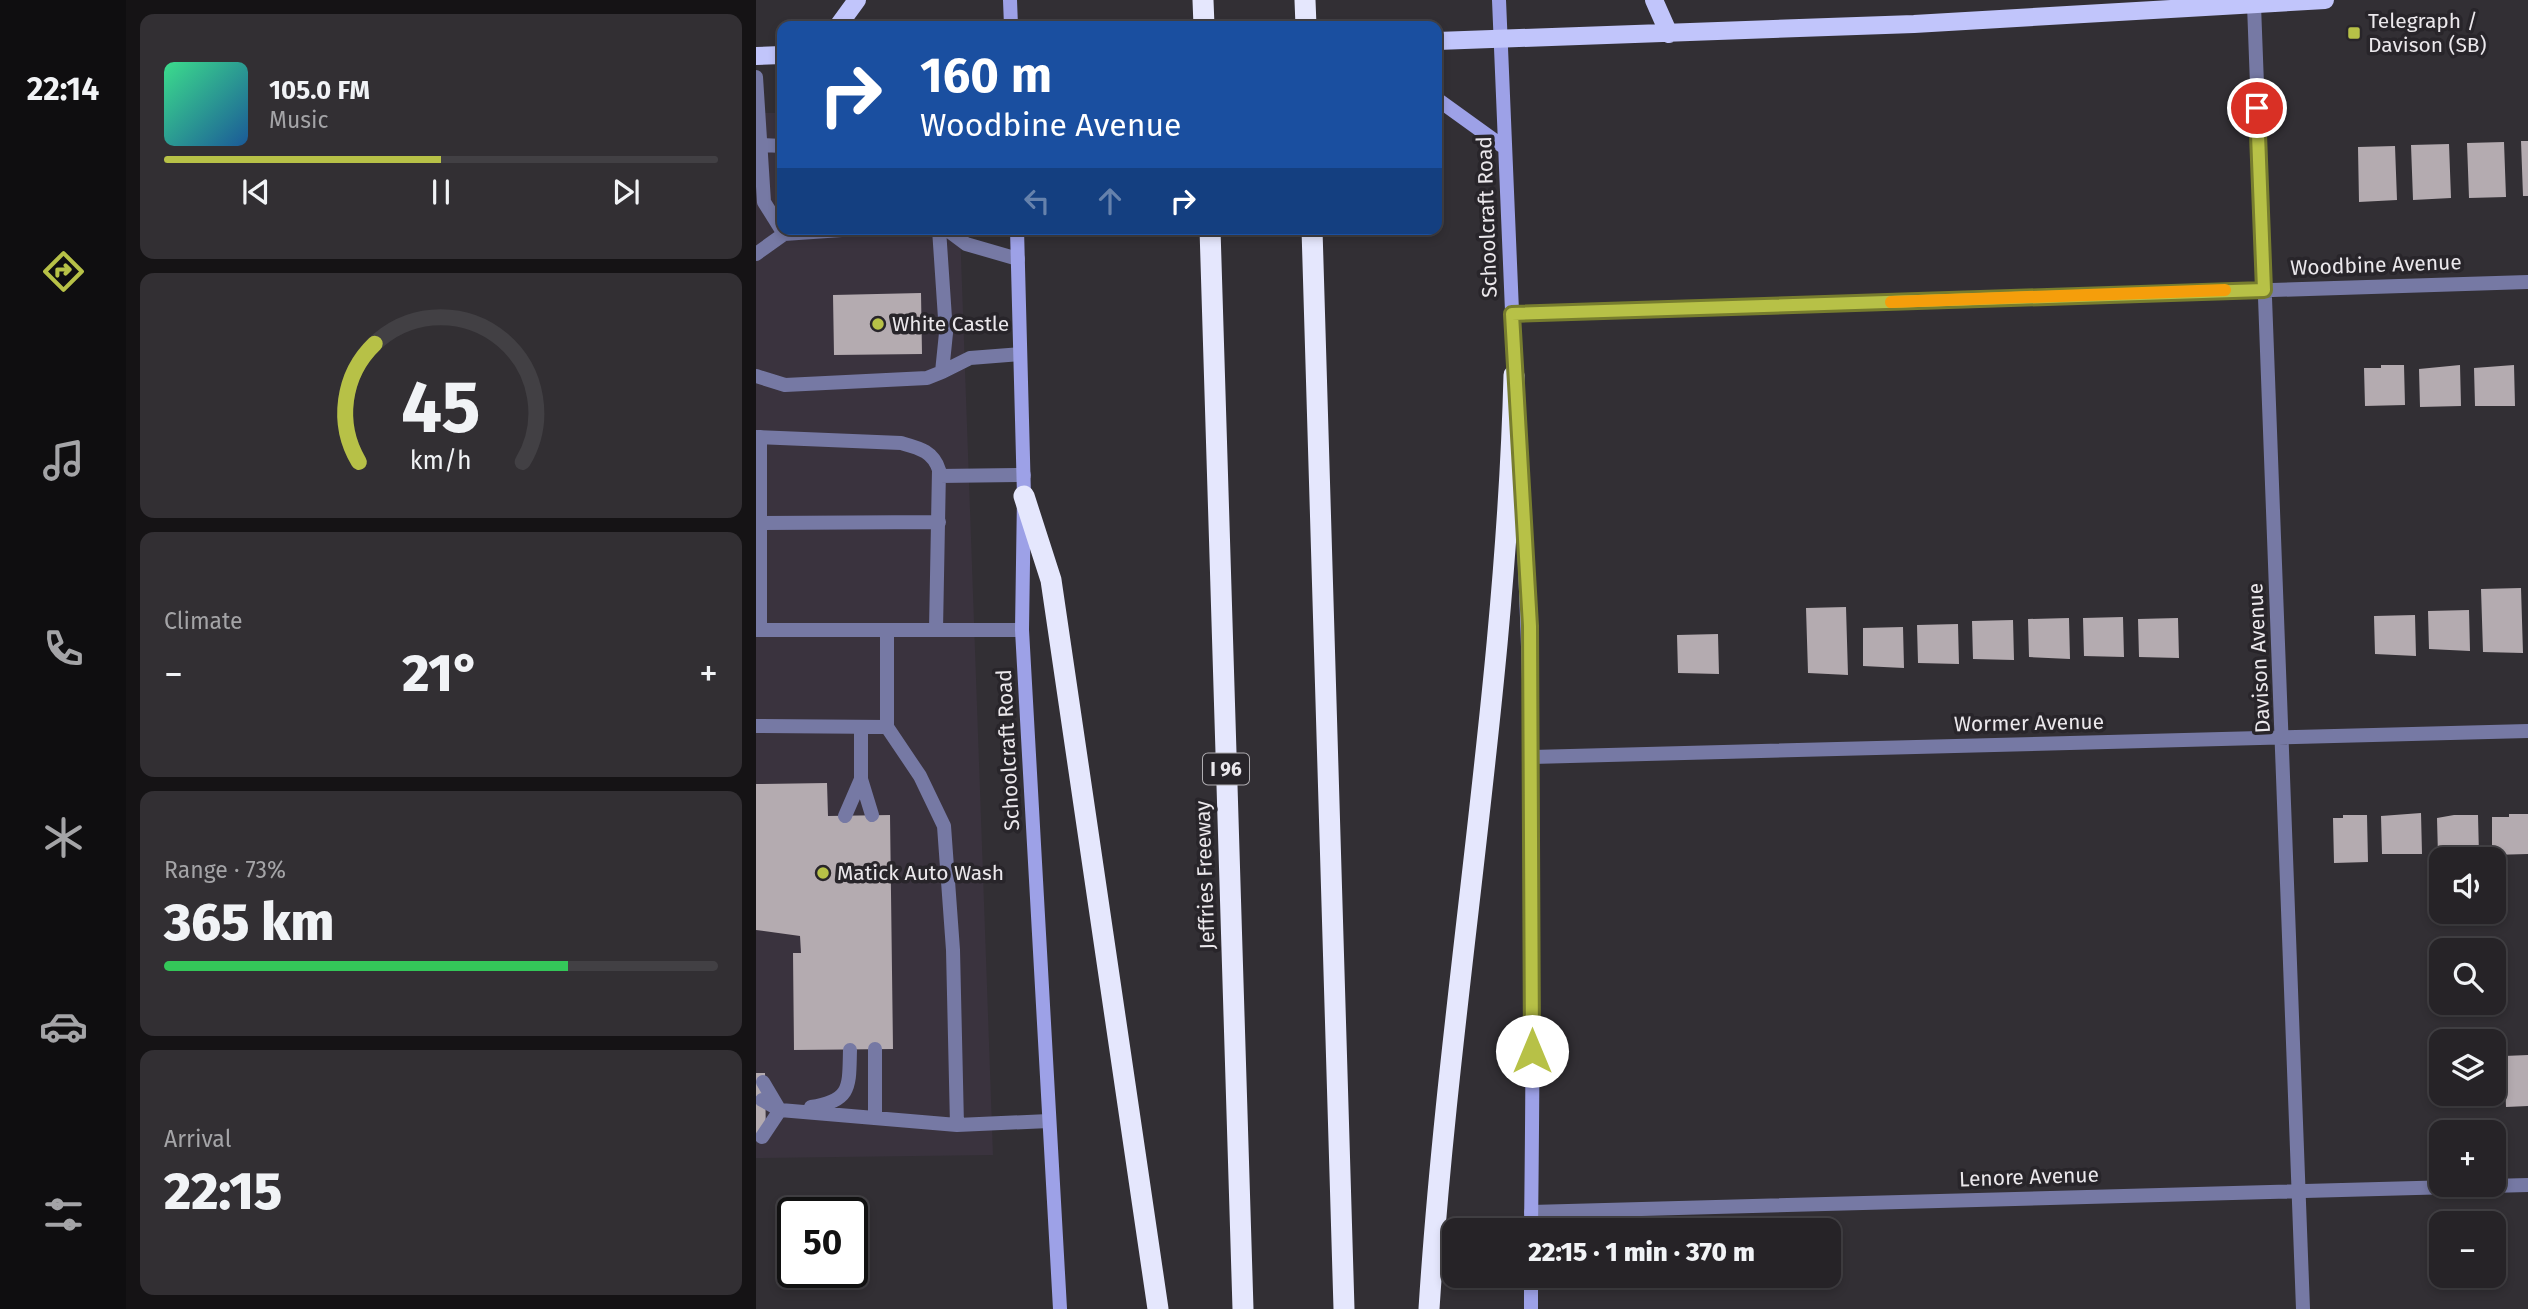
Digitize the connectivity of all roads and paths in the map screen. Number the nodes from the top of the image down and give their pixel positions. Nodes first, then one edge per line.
1 (857, 0) edge
2 (1010, 0) edge
3 (1203, 0) edge
4 (1305, 0) edge
5 (1499, 0) edge
6 (1654, 0) edge
7 (2325, 0) edge
8 (2254, 5) junction
9 (842, 21) edge
10 (1011, 21) edge
11 (1204, 21) edge
12 (1306, 21) edge
13 (1669, 34) junction
14 (1500, 39) junction
15 (1442, 41) edge
16 (777, 55) edge
17 (756, 56) edge
18 (756, 77) edge
19 (1442, 103) edge
20 (760, 145) junction
21 (777, 146) edge
22 (1505, 148) junction
23 (777, 223) edge
24 (783, 235) edge
25 (939, 235) edge
26 (954, 235) edge
27 (1017, 235) edge
28 (1210, 235) edge
29 (1312, 235) edge
30 (756, 254) edge
31 (1018, 259) junction
32 (2528, 282) edge
33 (2264, 290) junction
34 (1512, 314) junction
35 (1020, 354) junction
36 (942, 372) junction
37 (1514, 375) junction
38 (756, 376) edge
39 (758, 437) edge
40 (939, 476) junction
41 (1024, 485) junction
42 (939, 522) junction
43 (760, 523) junction
44 (758, 630) edge
45 (887, 630) junction
46 (936, 630) junction
47 (1022, 630) junction
48 (756, 726) edge
49 (860, 727) junction
50 (887, 727) junction
51 (2528, 732) edge
52 (2283, 737) junction
53 (1532, 757) junction
54 (860, 779) junction
55 (872, 815) dead end
56 (845, 816) dead end
57 (874, 1049) dead end
58 (850, 1050) dead end
59 (763, 1082) dead end
60 (762, 1100) dead end
61 (784, 1110) junction
62 (875, 1118) junction
63 (762, 1119) dead end
64 (1049, 1121) junction
65 (957, 1125) junction
66 (762, 1137) dead end
67 (2528, 1185) edge
68 (2299, 1191) junction
69 (1531, 1212) junction
70 (1531, 1218) edge
71 (1531, 1288) edge
72 (1060, 1309) edge
73 (1158, 1309) edge
74 (1243, 1309) edge
75 (1344, 1309) edge
76 (1429, 1309) edge
77 (1531, 1309) edge
78 (2303, 1309) edge

1 - 9 main road
2 - 10 main road
3 - 11 highway
4 - 12 highway
5 - 14 main road, Schoolcraft Road
6 - 13 main road
7 - 8 main road
8 - 13 main road
8 - 33 street, Davison Avenue
13 - 14 main road
14 - 15 main road
14 - 22 main road, Schoolcraft Road
16 - 17 main road
18 - 20 street
19 - 22 main road
20 - 21 street
20 - 23 street
22 - 34 main road, Schoolcraft Road
24 - 30 street
25 - 36 street
26 - 31 street
27 - 31 main road, Schoolcraft Road
28 - 74 highway, Jeffries Freeway / I 96
29 - 75 highway
31 - 35 main road, Schoolcraft Road
32 - 33 street, Woodbine Avenue
33 - 34 street, Woodbine Avenue
33 - 52 street, Davison Avenue
34 - 37 main road, Schoolcraft Road
35 - 36 street
35 - 41 main road, Schoolcraft Road
36 - 38 street
37 - 53 main road, Schoolcraft Road
37 - 76 highway
39 - 40 street
39 - 43 street
40 - 41 street
40 - 42 street
41 - 47 main road, Schoolcraft Road
41 - 73 highway
42 - 43 street
42 - 46 street
43 - 44 street
44 - 45 street
45 - 46 street
45 - 50 street
46 - 47 street
47 - 64 main road, Schoolcraft Road
48 - 49 street
49 - 50 street
49 - 54 street
50 - 65 street
51 - 52 street, Wormer Avenue
52 - 53 street, Wormer Avenue
52 - 68 street, Davison Avenue
53 - 69 main road, Schoolcraft Road
54 - 55 street
54 - 56 street
57 - 62 street
58 - 61 street
59 - 61 street
60 - 61 street
61 - 62 street
61 - 63 street
61 - 66 street
62 - 65 street
64 - 65 street
64 - 72 main road, Schoolcraft Road
67 - 68 street, Lenore Avenue
68 - 69 street, Lenore Avenue
68 - 78 street, Davison Avenue
69 - 70 main road, Schoolcraft Road
71 - 77 main road

